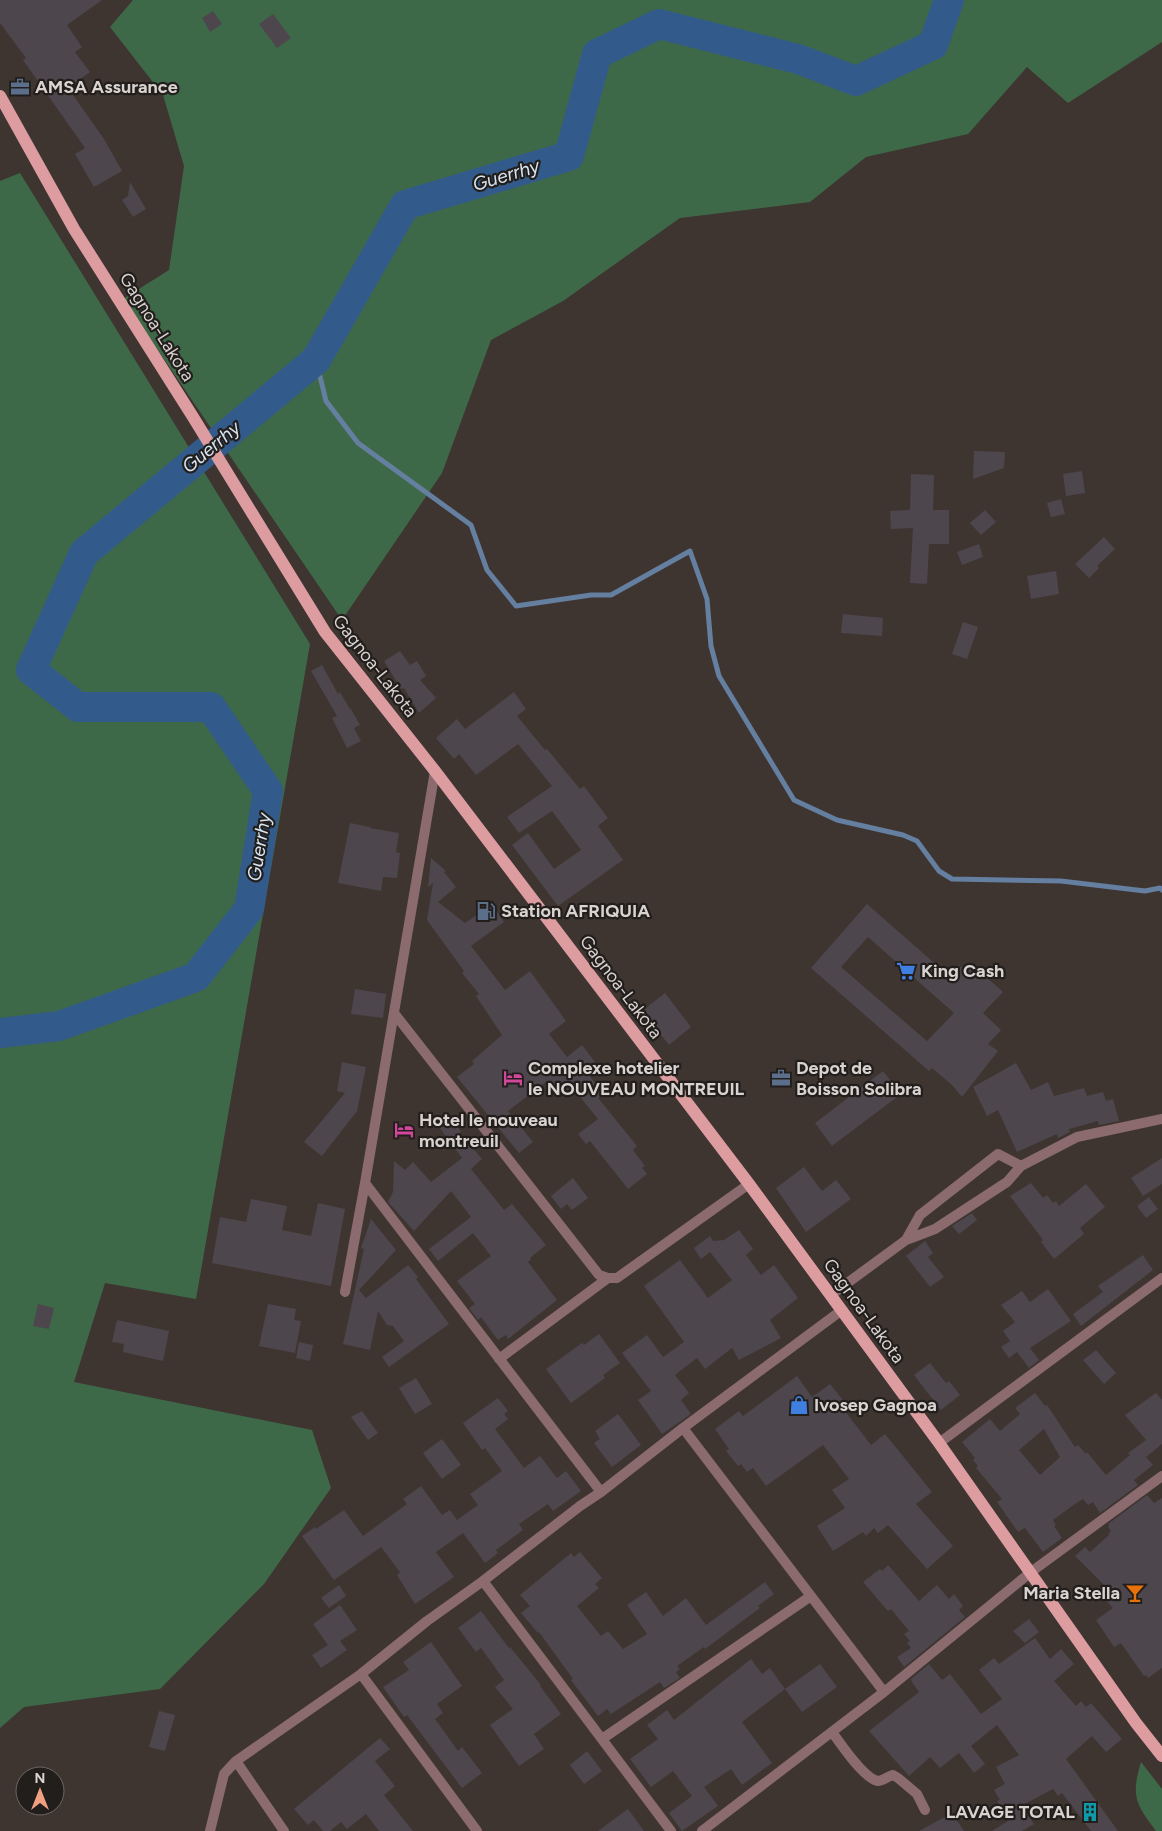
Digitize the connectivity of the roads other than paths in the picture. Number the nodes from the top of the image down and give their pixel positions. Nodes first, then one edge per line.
1 (0, 96) edge
2 (435, 771) junction
3 (394, 1013) junction
4 (1162, 1119) edge
5 (1021, 1166) junction
6 (365, 1183) junction
7 (749, 1184) junction
8 (906, 1240) junction
9 (608, 1278) junction
10 (1162, 1278) edge
11 (344, 1292) dead end
12 (831, 1295) junction
13 (842, 1310) junction
14 (499, 1358) junction
15 (683, 1428) junction
16 (939, 1443) junction
17 (1162, 1476) edge
18 (601, 1492) junction
19 (1031, 1572) junction
20 (483, 1581) junction
21 (811, 1596) junction
22 (361, 1674) junction
23 (884, 1692) junction
24 (832, 1732) junction
25 (602, 1739) junction
26 (1162, 1756) edge
27 (236, 1761) junction
28 (925, 1810) dead end
29 (210, 1831) edge
30 (284, 1831) edge
31 (477, 1831) edge
32 (671, 1831) edge
33 (702, 1831) edge

1 - 2 main road, Gagnoa-Lakota
2 - 3 street
2 - 7 main road, Gagnoa-Lakota
3 - 6 street
3 - 9 street
4 - 5 street
5 - 8 street
5 - 8 street
6 - 11 street
6 - 14 street
7 - 9 street
7 - 12 main road, Gagnoa-Lakota
8 - 12 street
9 - 14 street
10 - 16 street
12 - 13 main road, Gagnoa-Lakota
13 - 15 street
13 - 16 main road, Gagnoa-Lakota
14 - 18 street
15 - 18 street
15 - 21 street
16 - 19 main road, Gagnoa-Lakota
17 - 19 street
18 - 20 street
19 - 23 street
19 - 26 main road, Gagnoa-Lakota
20 - 22 street
20 - 25 street
21 - 23 street
21 - 25 street
22 - 27 street
22 - 31 street
23 - 24 street
24 - 28 street
24 - 33 street
25 - 32 street
27 - 29 street
27 - 30 street

